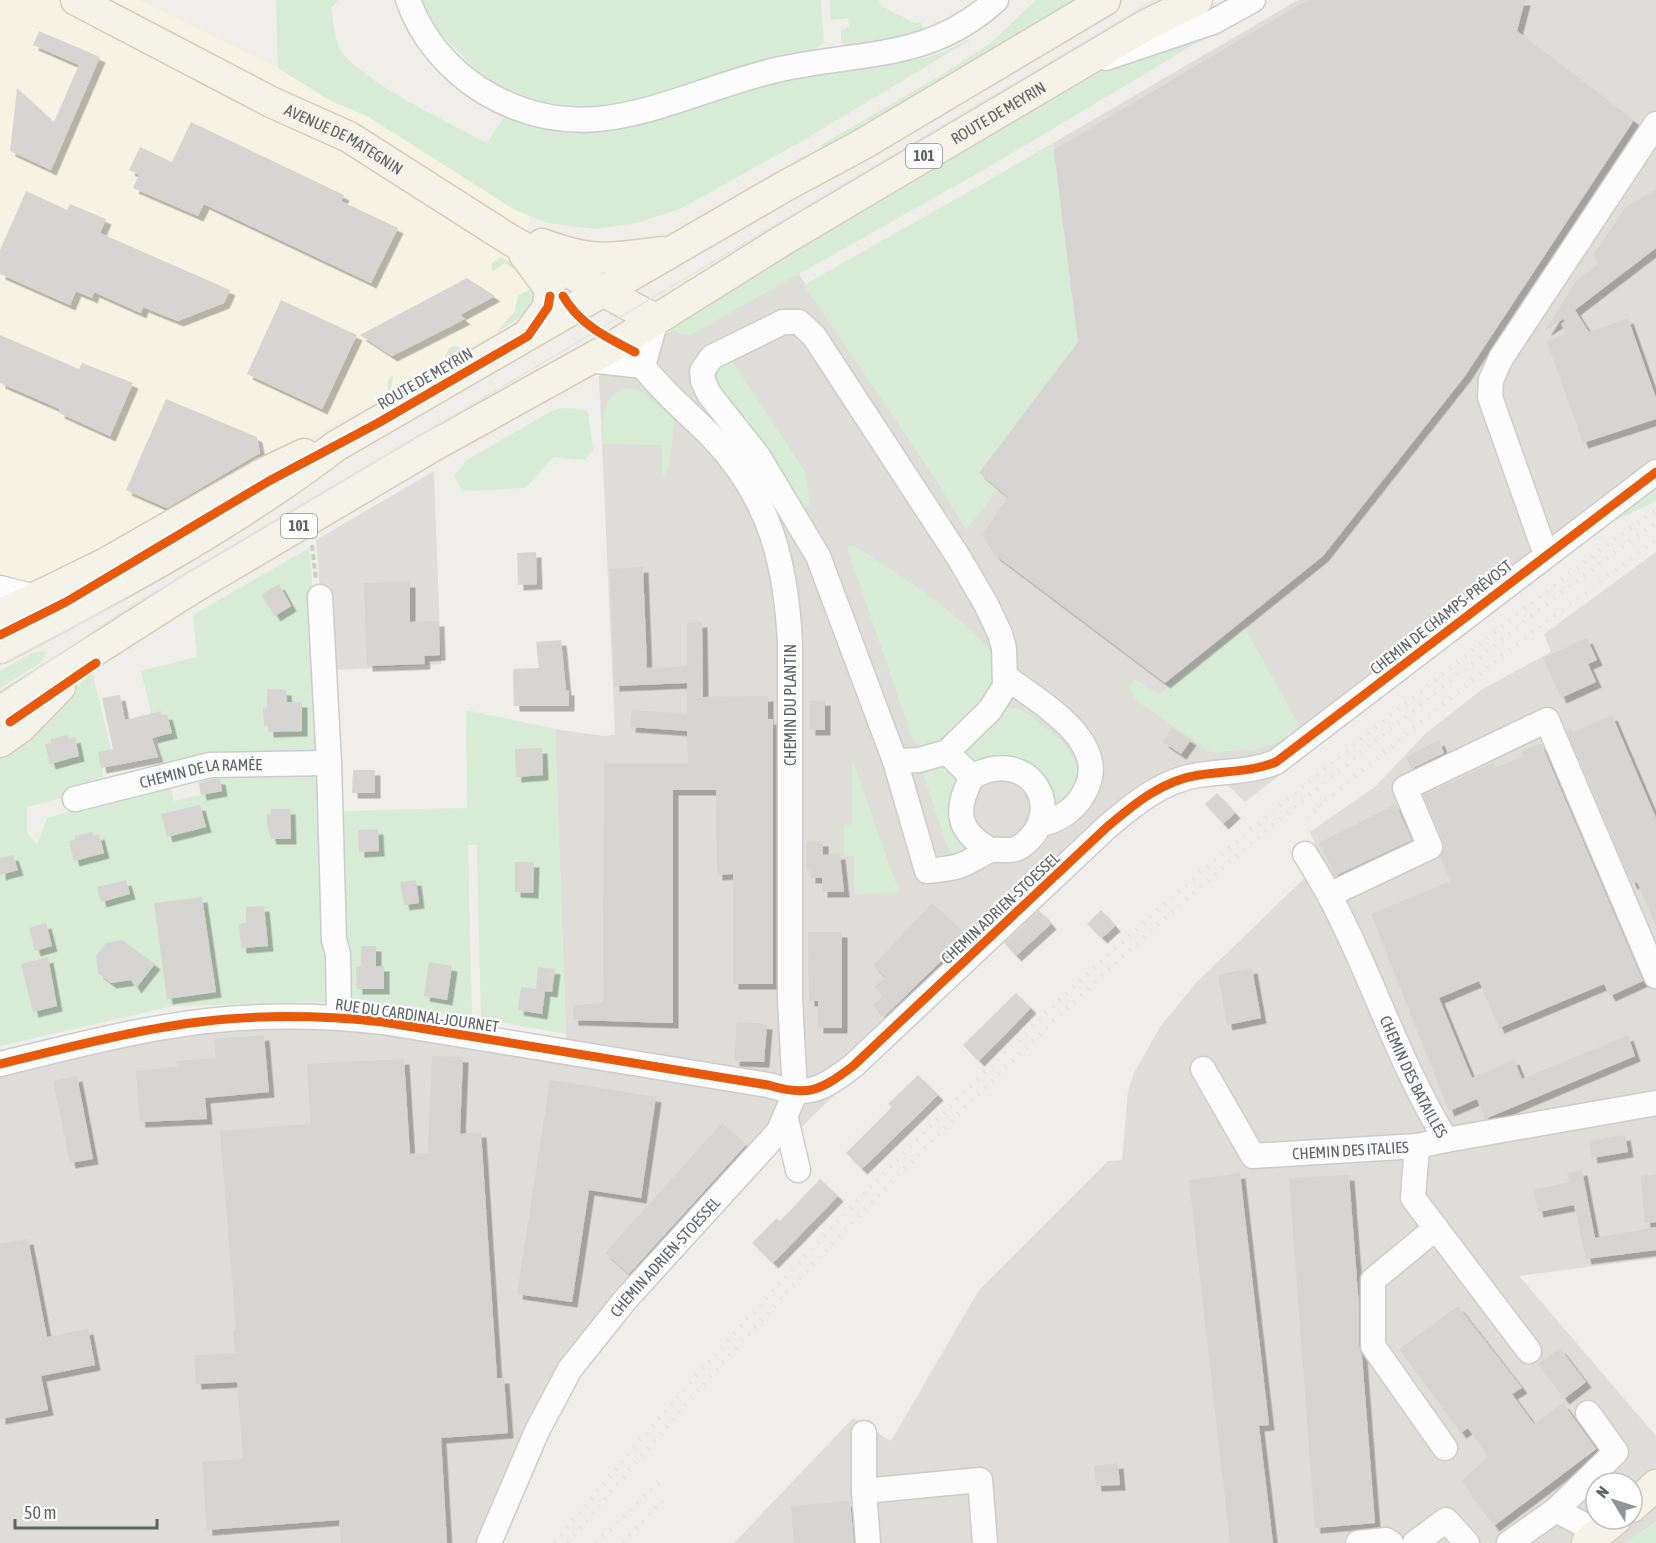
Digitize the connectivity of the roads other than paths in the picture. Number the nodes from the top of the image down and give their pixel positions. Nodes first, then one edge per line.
1 (76, 0) edge
2 (408, 0) edge
3 (996, 0) edge
4 (1105, 0) edge
5 (1197, 0) edge
6 (1253, 0) edge
7 (1072, 69) junction
8 (1656, 124) edge
9 (500, 234) junction
10 (677, 249) junction
11 (602, 293) junction
12 (656, 320) junction
13 (528, 336) junction
14 (589, 360) junction
15 (643, 366) junction
16 (336, 446) junction
17 (1656, 472) edge
18 (1546, 555) junction
19 (0, 588) edge
20 (36, 597) junction
21 (320, 597) road end
22 (0, 615) edge
23 (0, 648) edge
24 (89, 654) junction
25 (1006, 677) junction
26 (0, 711) edge
27 (0, 742) edge
28 (947, 752) junction
29 (895, 760) junction
30 (329, 763) junction
31 (1238, 771) joint
32 (972, 777) junction
33 (75, 799) dead end
34 (1040, 824) junction
35 (991, 850) junction
36 (1305, 854) dead end
37 (1331, 894) junction
38 (1656, 976) edge
39 (339, 1017) junction
40 (0, 1064) edge
41 (1203, 1069) dead end
42 (795, 1093) junction
43 (1656, 1103) edge
44 (786, 1119) junction
45 (1446, 1140) junction
46 (1417, 1146) junction
47 (798, 1170) dead end
48 (1436, 1228) junction
49 (1529, 1351) dead end
50 (1588, 1413) dead end
51 (864, 1433) dead end
52 (1445, 1448) dead end
53 (1656, 1485) edge
54 (870, 1491) junction
55 (1644, 1496) edge
56 (1556, 1510) junction
57 (1601, 1532) edge
58 (489, 1543) edge
59 (868, 1543) edge
60 (880, 1543) edge
61 (985, 1543) edge
62 (1358, 1543) edge
63 (1390, 1543) edge
64 (1415, 1543) edge
65 (1467, 1543) edge
66 (1509, 1543) edge

1 - 9 main road, AVENUE DE MATEGNIN
2 - 3 street
4 - 10 main road, ROUTE DE MEYRIN / 101
5 - 7 main road, ROUTE DE MEYRIN / 101
6 - 7 street
7 - 12 main road, ROUTE DE MEYRIN / 101
8 - 18 street
9 - 10 main road
9 - 11 main road, AVENUE DE MATEGNIN
9 - 13 main road
10 - 11 main road, ROUTE DE MEYRIN / 101
11 - 12 main road, AVENUE DE MATEGNIN
11 - 13 main road, ROUTE DE MEYRIN / 101
12 - 14 main road, ROUTE DE MEYRIN / 101
12 - 15 street
13 - 16 main road, ROUTE DE MEYRIN / 101
14 - 15 street
14 - 24 main road, ROUTE DE MEYRIN / 101
15 - 42 street, CHEMIN DU PLANTIN
16 - 20 main road
16 - 23 main road, ROUTE DE MEYRIN / 101
17 - 18 street, CHEMIN DE CHAMPS-PRÉVOST
18 - 31 street, CHEMIN DE CHAMPS-PRÉVOST
19 - 20 street
20 - 22 main road
21 - 30 street
24 - 26 main road, ROUTE DE MEYRIN / 101
24 - 27 main road
25 - 28 street
25 - 29 street
25 - 34 street
28 - 29 street
28 - 32 street
29 - 35 street
30 - 33 street, CHEMIN DE LA RAMÉE
30 - 39 street
31 - 42 street, CHEMIN ADRIEN-STOESSEL
32 - 34 street
32 - 35 street
34 - 35 street
36 - 37 street, CHEMIN DES BATAILLES
37 - 38 street
37 - 45 street, CHEMIN DES BATAILLES
39 - 40 street, RUE DU CARDINAL-JOURNET
39 - 42 street, RUE DU CARDINAL-JOURNET
41 - 46 street, CHEMIN DES ITALIES
42 - 44 street, CHEMIN ADRIEN-STOESSEL
43 - 45 street, CHEMIN DES BATAILLES
44 - 47 street
44 - 58 street, CHEMIN ADRIEN-STOESSEL
45 - 46 street, CHEMIN DES ITALIES
46 - 48 street
48 - 49 street
48 - 52 street
50 - 56 street
51 - 54 street
53 - 55 main road
54 - 59 street
54 - 60 street
54 - 61 street
56 - 57 street
56 - 66 street
62 - 63 street
64 - 65 street

